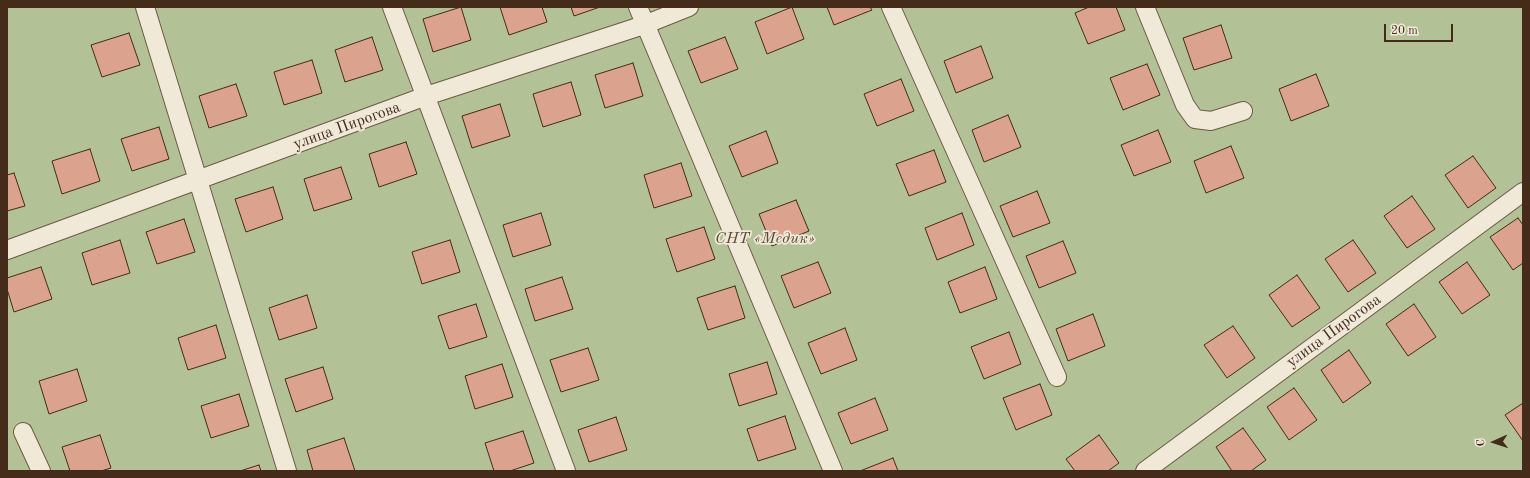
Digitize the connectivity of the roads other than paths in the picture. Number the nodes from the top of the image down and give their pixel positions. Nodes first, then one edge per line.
1 (145, 7) edge
2 (392, 7) edge
3 (638, 7) edge
4 (689, 7) edge
5 (891, 7) edge
6 (1145, 7) edge
7 (644, 25) junction
8 (426, 96) junction
9 (1244, 111) dead end
10 (198, 181) junction
11 (1523, 192) edge
12 (7, 250) edge
13 (1057, 377) dead end
14 (23, 432) dead end
15 (41, 471) edge
16 (287, 471) edge
17 (566, 471) edge
18 (833, 471) edge
19 (1146, 471) edge

1 - 10 street
2 - 8 street
3 - 7 street
4 - 7 street, улица Пирогова
5 - 13 street
6 - 9 street
7 - 8 street, улица Пирогова
7 - 18 street
8 - 10 street, улица Пирогова
8 - 17 street
10 - 12 street, улица Пирогова
10 - 16 street
11 - 19 street, улица Пирогова
14 - 15 street

